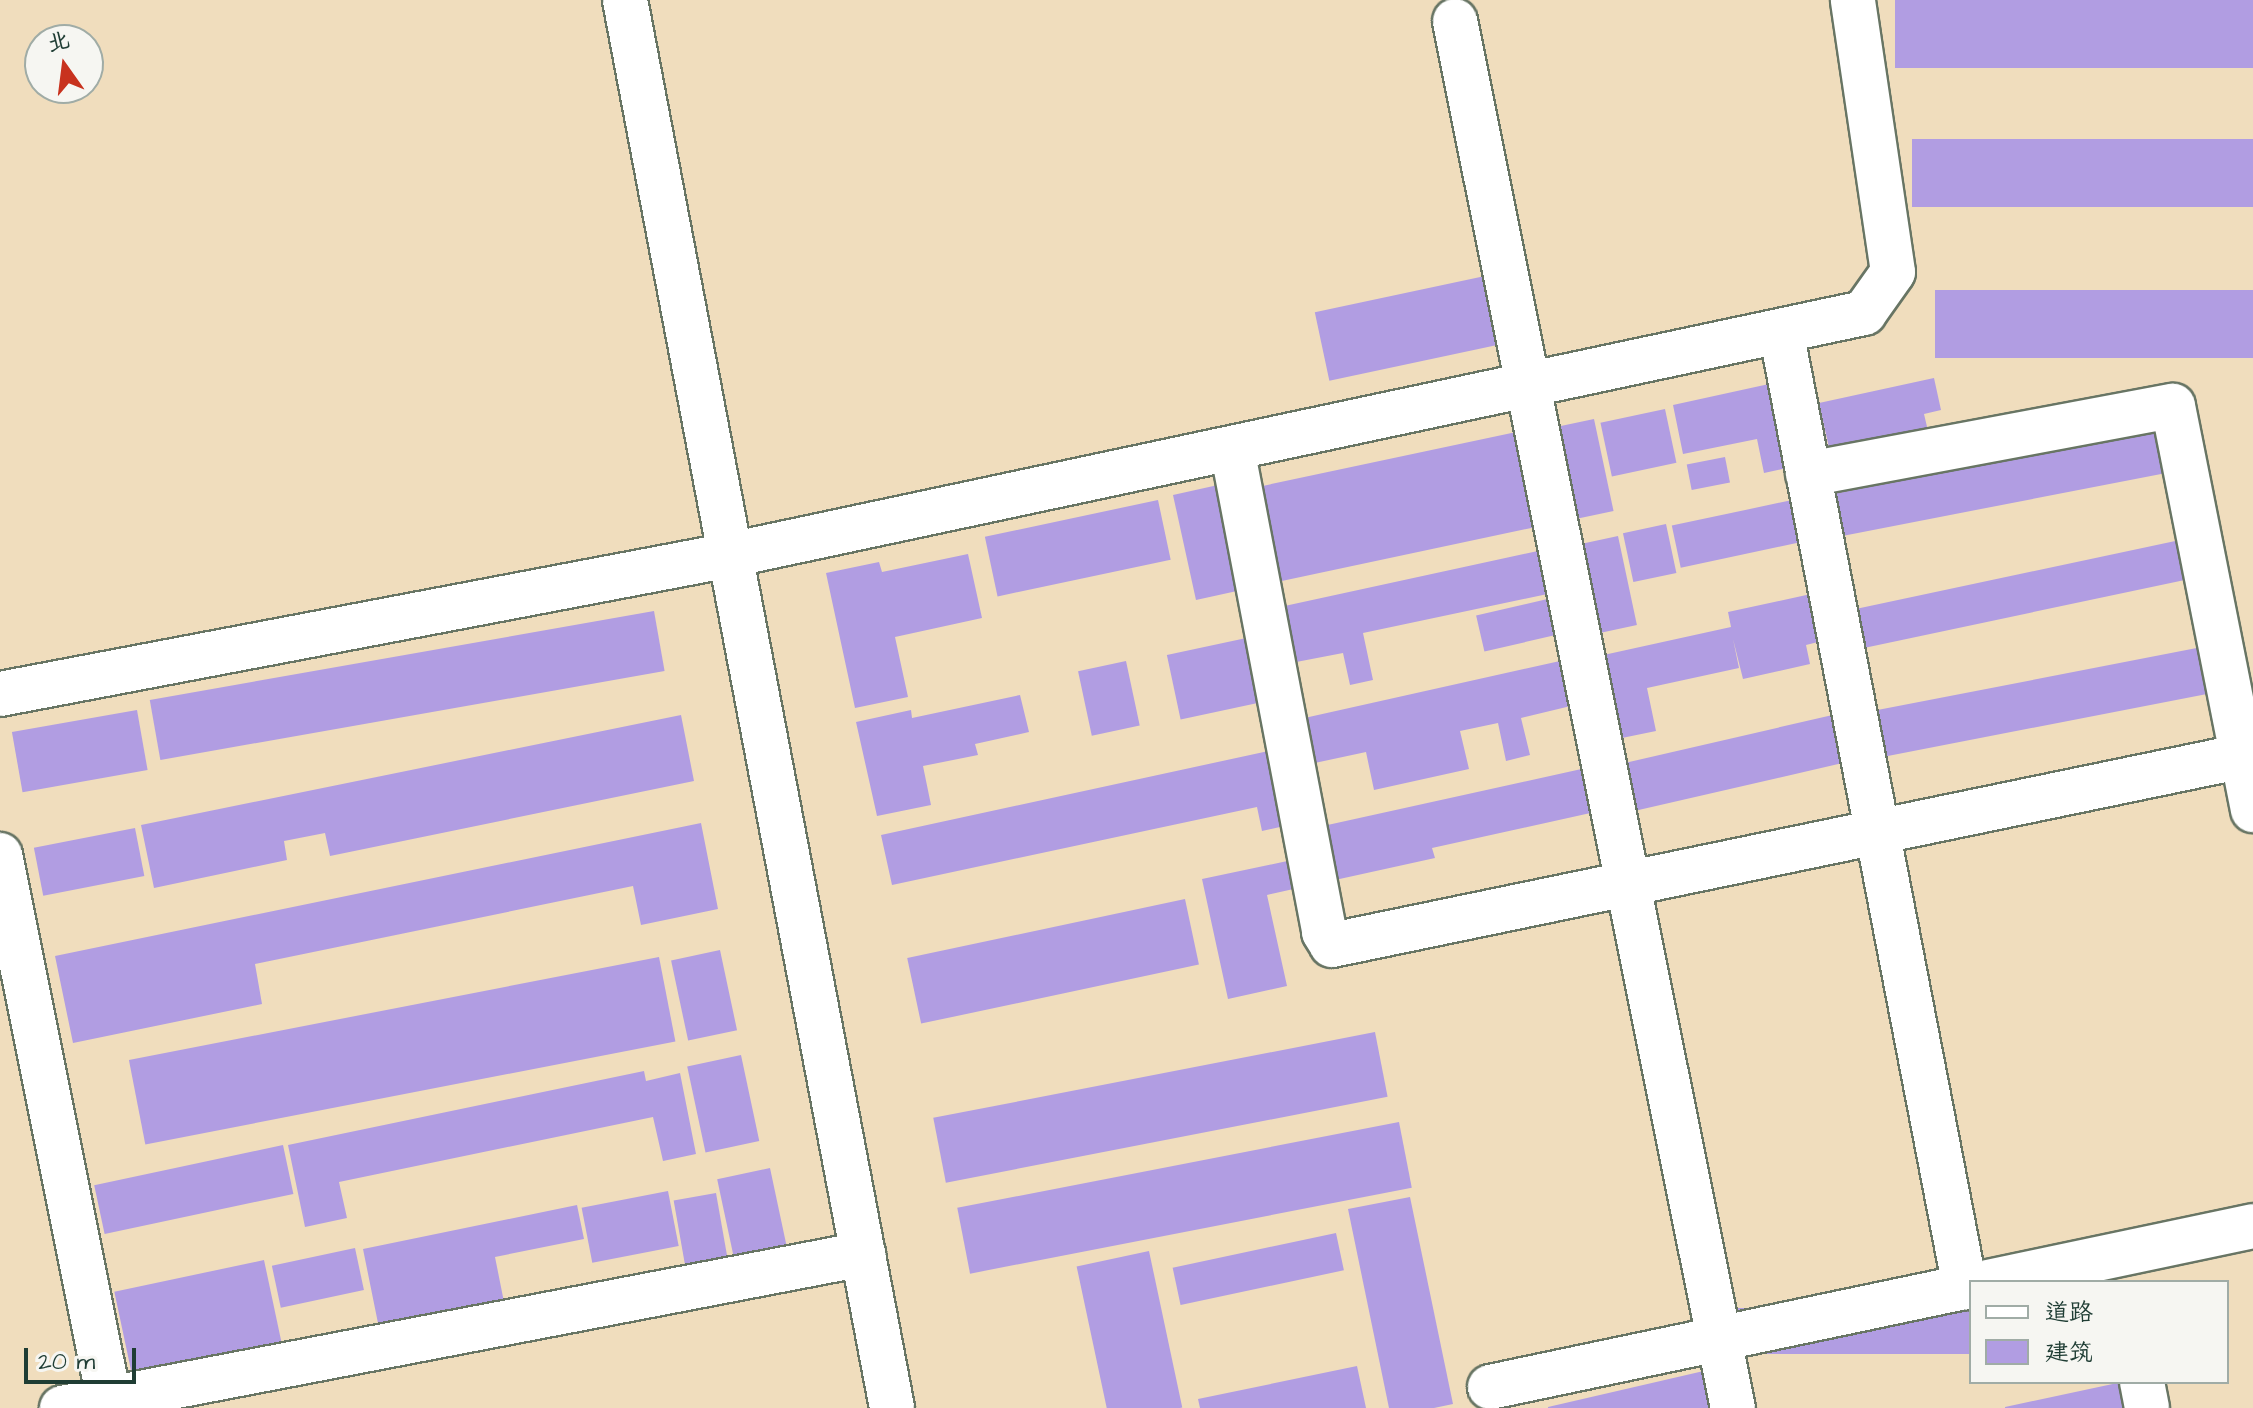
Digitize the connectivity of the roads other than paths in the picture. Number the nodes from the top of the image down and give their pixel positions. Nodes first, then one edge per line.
1 (625, 0) edge
2 (1853, 0) edge
3 (1455, 21) dead end
4 (1781, 331) junction
5 (1527, 385) junction
6 (1232, 448) junction
7 (1808, 474) junction
8 (730, 555) junction
9 (0, 694) edge
10 (2248, 756) edge
11 (2253, 810) edge
12 (1878, 832) junction
13 (0, 855) edge
14 (1627, 884) junction
15 (2253, 1226) edge
16 (863, 1254) junction
17 (2118, 1268) edge
18 (1974, 1280) edge
19 (2017, 1280) edge
20 (1969, 1286) edge
21 (1719, 1338) junction
22 (2142, 1384) edge
23 (1490, 1387) dead end
24 (109, 1399) junction
25 (62, 1408) edge
26 (892, 1408) edge
27 (1733, 1408) edge
28 (2147, 1408) edge

1 - 8 street
2 - 4 street
3 - 5 street
4 - 5 street
4 - 7 street
5 - 6 street
5 - 14 street
6 - 8 street
6 - 14 street
7 - 10 street
7 - 12 street
8 - 9 street
8 - 16 street
10 - 11 street
10 - 12 street
12 - 14 street
12 - 18 street
13 - 24 street
14 - 21 street
15 - 17 street
16 - 24 street
16 - 26 street
17 - 19 street
20 - 21 street
21 - 23 street
21 - 27 street
22 - 28 street
24 - 25 street

